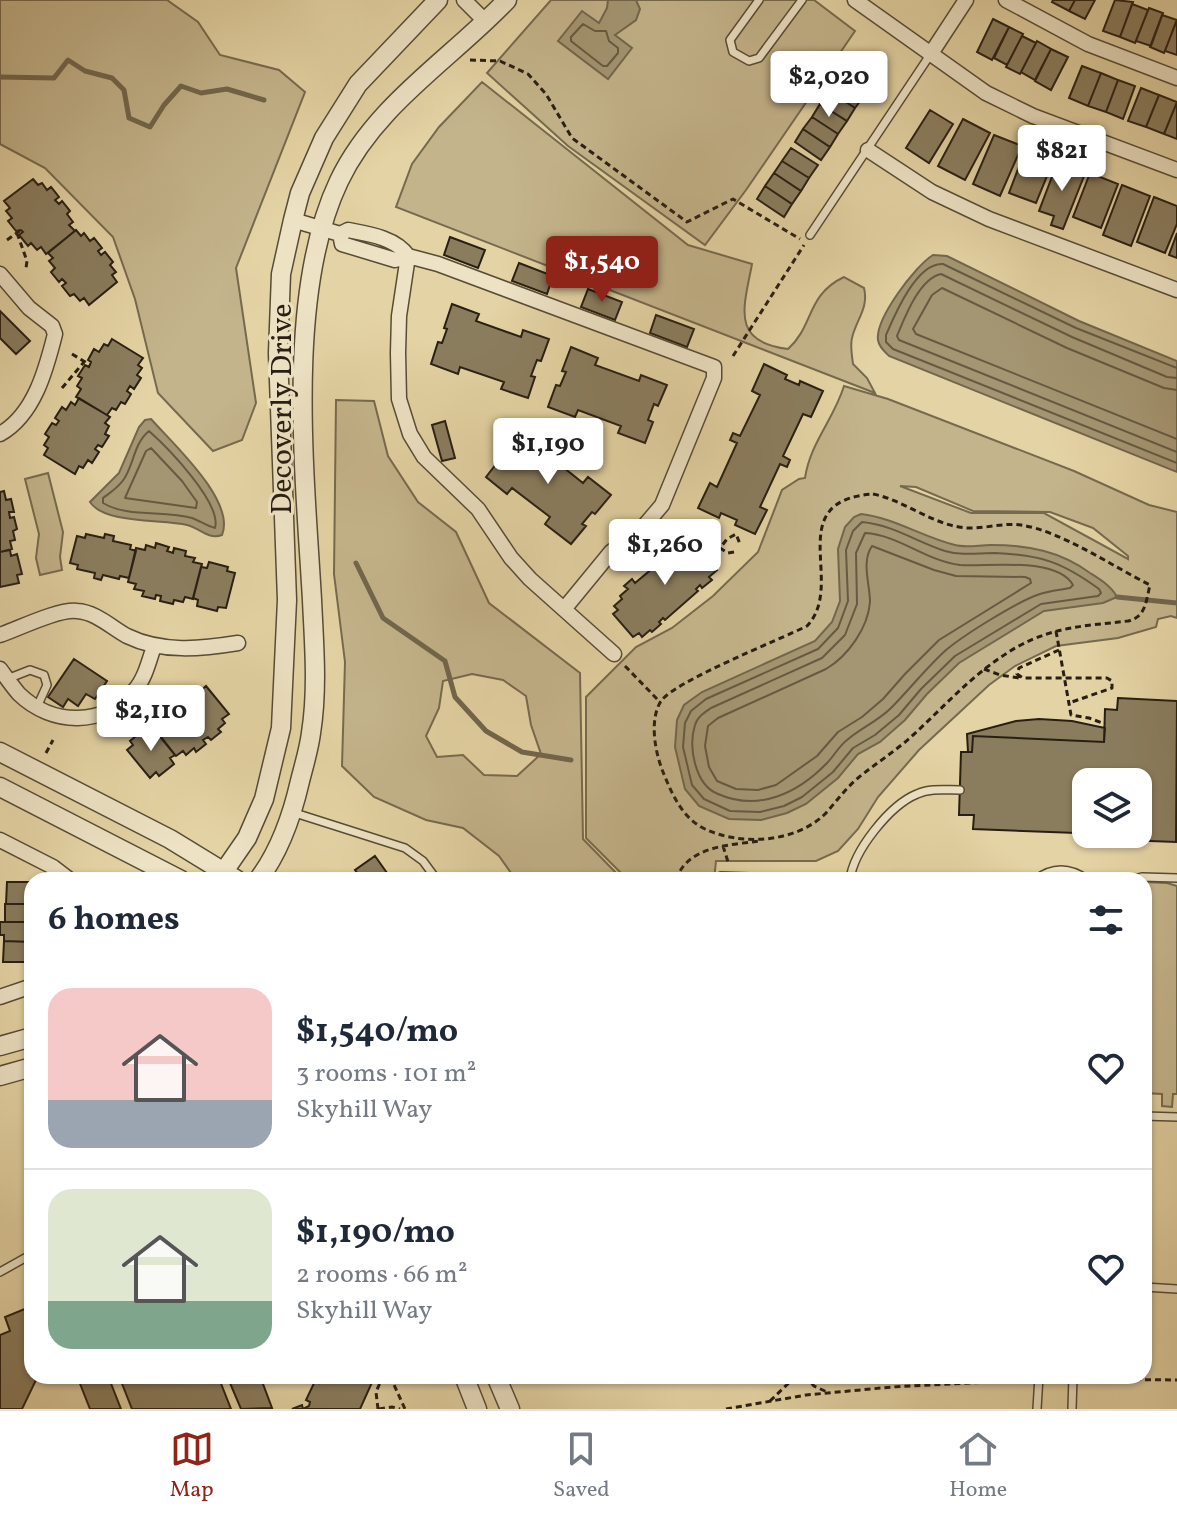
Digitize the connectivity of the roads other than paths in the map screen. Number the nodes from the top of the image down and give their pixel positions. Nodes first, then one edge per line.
1 (438, 0) edge
2 (464, 0) edge
3 (507, 0) edge
4 (759, 0) edge
5 (802, 0) edge
6 (855, 0) edge
7 (966, 0) edge
8 (1006, 0) edge
9 (485, 21) junction
10 (930, 55) junction
11 (1177, 78) edge
12 (868, 150) junction
13 (1177, 170) edge
14 (293, 220) junction
15 (331, 231) junction
16 (810, 235) dead end
17 (408, 256) junction
18 (0, 274) edge
19 (1177, 290) edge
20 (0, 434) edge
21 (311, 598) junction
22 (287, 600) junction
23 (565, 608) junction
24 (0, 635) edge
25 (238, 643) dead end
26 (154, 646) junction
27 (614, 654) road end
28 (4, 674) edge
29 (37, 707) junction
30 (0, 752) edge
31 (0, 787) edge
32 (960, 790) dead end
33 (293, 812) junction
34 (0, 840) edge
35 (60, 872) edge
36 (165, 872) edge
37 (220, 872) edge
38 (230, 872) edge
39 (263, 872) edge
40 (431, 872) edge
41 (852, 872) edge
42 (1047, 872) edge
43 (1072, 872) edge
44 (1152, 877) edge
45 (1177, 878) edge
46 (24, 989) edge
47 (0, 997) edge
48 (24, 1039) edge
49 (0, 1046) edge
50 (24, 1069) edge
51 (0, 1076) edge
52 (1152, 1116) edge
53 (1177, 1117) edge
54 (24, 1258) edge
55 (0, 1272) edge
56 (1152, 1287) edge
57 (1177, 1289) edge
58 (467, 1384) edge
59 (499, 1384) edge
60 (1039, 1384) edge
61 (1073, 1384) edge
62 (477, 1409) edge
63 (510, 1409) edge
64 (1037, 1409) edge
65 (1072, 1409) edge

1 - 14 street, Decoverly Drive
2 - 9 street
3 - 9 street, Decoverly Drive
4 - 5 lane
6 - 10 street
7 - 10 street
8 - 11 street
9 - 15 street, Decoverly Drive
10 - 12 lane
10 - 13 street
12 - 16 lane
12 - 19 street
14 - 15 street
14 - 22 street, Decoverly Drive
15 - 17 street
15 - 21 street, Decoverly Drive
17 - 23 street
17 - 23 street
18 - 20 street
21 - 22 street
21 - 33 street, Decoverly Drive
22 - 38 street, Decoverly Drive
23 - 27 street
24 - 26 street
25 - 26 street
26 - 29 street
28 - 29 street
28 - 29 lane
30 - 37 street
31 - 36 street
32 - 41 lane
33 - 39 street, Decoverly Drive
33 - 40 lane
34 - 35 street
42 - 43 lane
44 - 45 lane
46 - 47 street
48 - 49 street
50 - 51 street
52 - 53 lane
54 - 55 lane
56 - 57 lane
58 - 62 street
59 - 63 street
60 - 64 lane
61 - 65 lane

